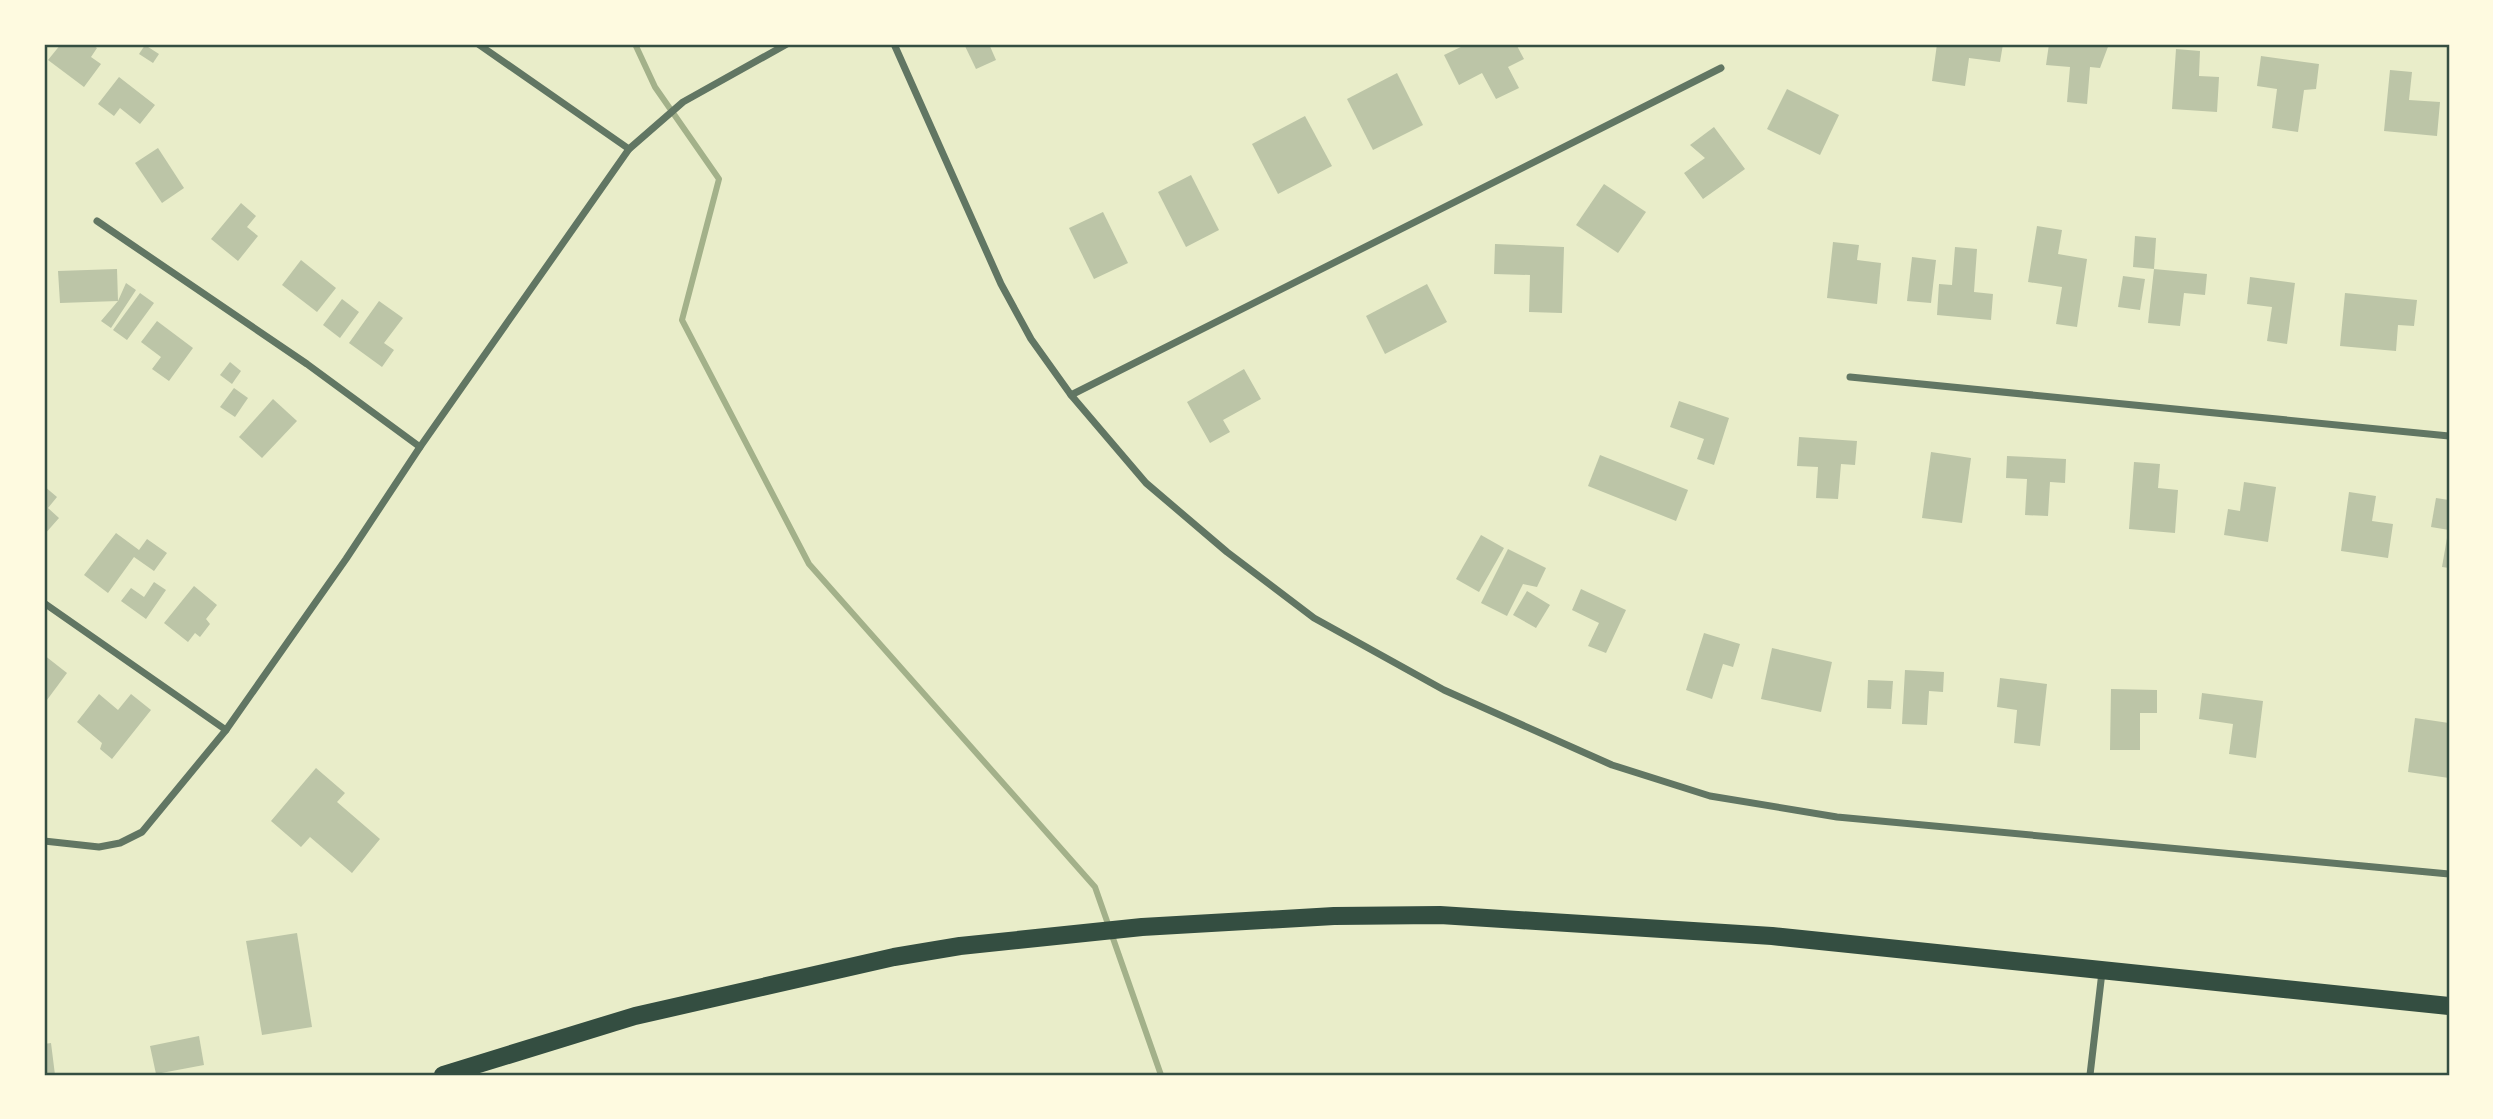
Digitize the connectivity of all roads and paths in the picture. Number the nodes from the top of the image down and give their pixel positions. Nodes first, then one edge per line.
1 (478, 44) edge
2 (788, 44) edge
3 (894, 44) edge
4 (1721, 68) dead end
5 (629, 149) junction
6 (97, 221) dead end
7 (1850, 377) dead end
8 (1071, 395) junction
9 (2449, 436) edge
10 (420, 447) junction
11 (44, 603) edge
12 (226, 730) junction
13 (44, 841) edge
14 (2449, 874) edge
15 (2103, 968) junction
16 (2449, 1006) edge
17 (443, 1075) edge
18 (2090, 1075) edge

1 - 5 street
2 - 5 street
3 - 8 street
4 - 8 street
5 - 10 street
6 - 10 street
7 - 9 street
8 - 14 street
10 - 12 street
11 - 12 street
12 - 13 street
15 - 16 main road
15 - 17 main road
15 - 18 street

